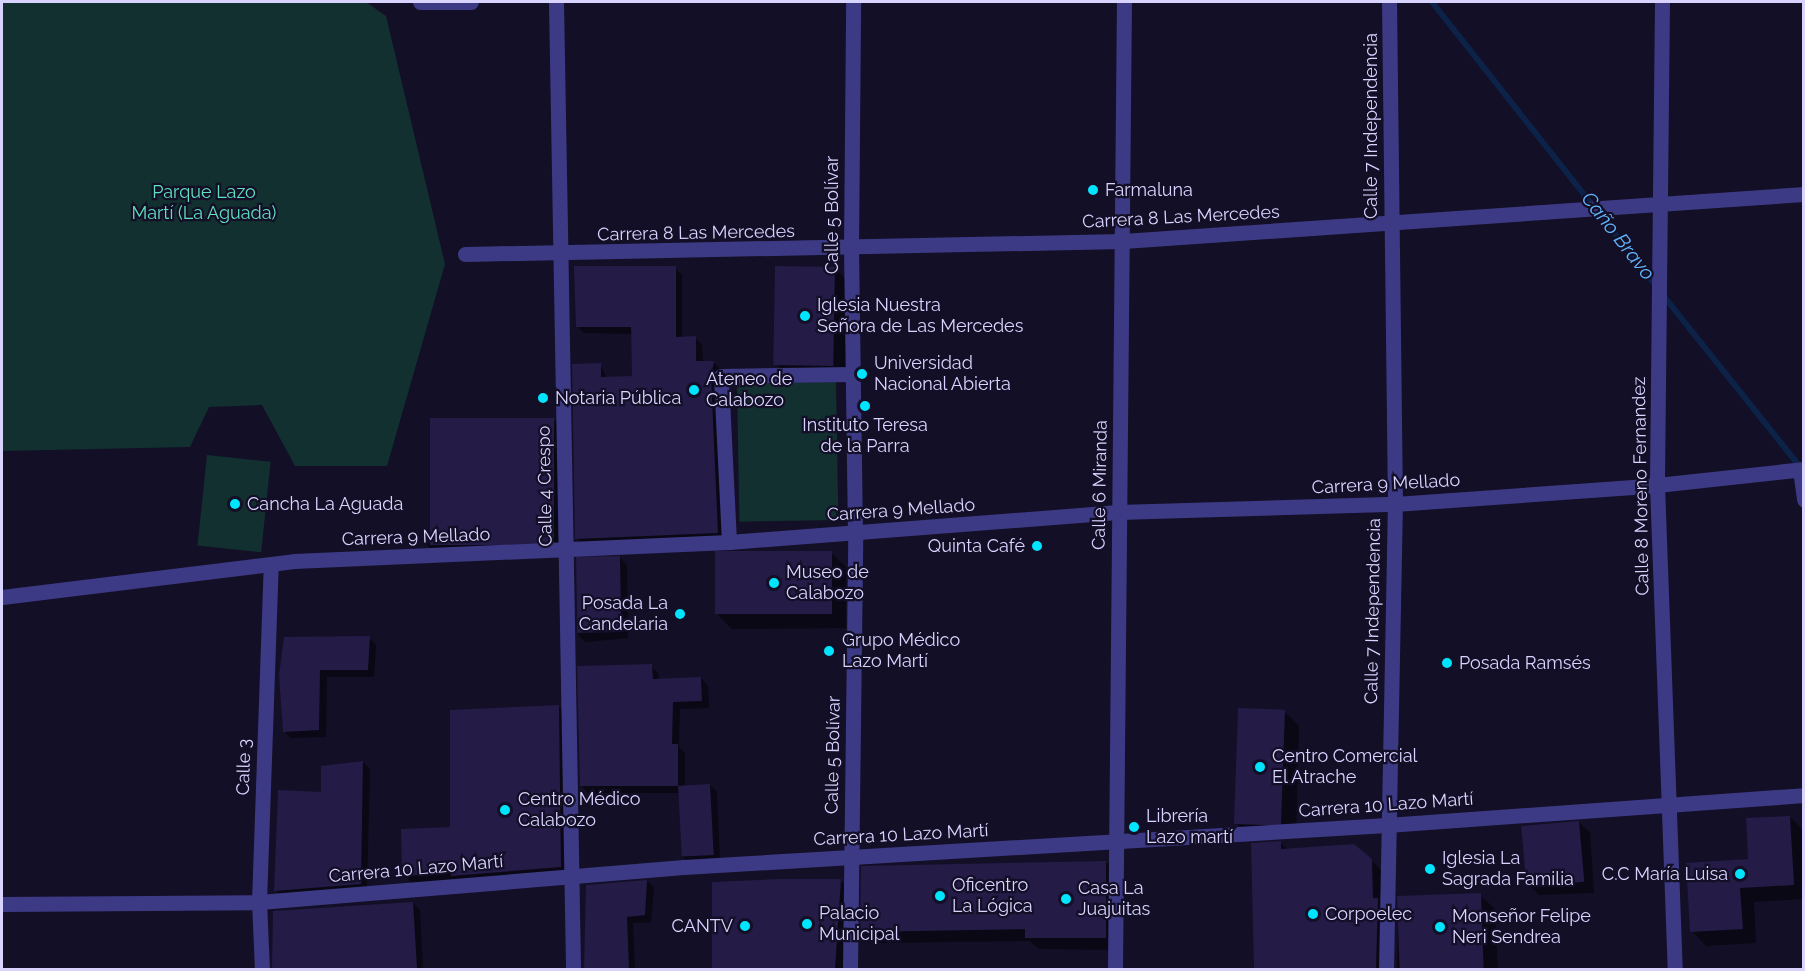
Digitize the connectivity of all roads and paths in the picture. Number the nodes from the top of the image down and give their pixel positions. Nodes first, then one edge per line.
1 (420, 2) edge
2 (471, 2) edge
3 (556, 2) edge
4 (853, 2) edge
5 (1124, 2) edge
6 (1389, 2) edge
7 (1662, 2) edge
8 (1803, 194) edge
9 (1662, 206) junction
10 (1391, 224) junction
11 (1123, 241) junction
12 (851, 249) junction
13 (465, 254) dead end
14 (560, 255) junction
15 (852, 374) junction
16 (1802, 470) edge
17 (1657, 485) junction
18 (1803, 500) edge
19 (1395, 504) junction
20 (1118, 512) junction
21 (855, 533) junction
22 (729, 542) junction
23 (566, 550) junction
24 (271, 565) junction
25 (2, 597) edge
26 (1803, 795) edge
27 (1668, 804) junction
28 (1388, 825) junction
29 (1118, 842) junction
30 (852, 857) junction
31 (572, 876) junction
32 (259, 902) junction
33 (2, 904) edge
34 (262, 969) edge
35 (573, 969) edge
36 (850, 969) edge
37 (1115, 969) edge
38 (1386, 969) edge
39 (1675, 969) edge

1 - 2 street
3 - 14 street, Calle 4 Crespo
4 - 12 street, Calle 5 Bolívar
5 - 11 street, Calle 6 Miranda
6 - 10 street, Calle 7 Independencia
7 - 9 street, Calle 8 Moreno Fernandez
8 - 9 street, Carrera 8 Las Mercedes
9 - 10 street, Carrera 8 Las Mercedes
9 - 17 street, Calle 8 Moreno Fernandez
10 - 11 street, Carrera 8 Las Mercedes
10 - 19 street, Calle 7 Independencia
11 - 12 street, Carrera 8 Las Mercedes
11 - 20 street, Calle 6 Miranda
12 - 14 street, Carrera 8 Las Mercedes
12 - 15 street, Calle 5 Bolívar
13 - 14 street, Carrera 8 Las Mercedes
14 - 23 street, Calle 4 Crespo
15 - 21 street, Calle 5 Bolívar
15 - 22 street
16 - 17 street, Carrera 9 Mellado
16 - 18 street
17 - 19 street, Carrera 9 Mellado
17 - 27 street, Calle 8 Moreno Fernandez
19 - 20 street, Carrera 9 Mellado
19 - 28 street, Calle 7 Independencia
20 - 21 street, Carrera 9 Mellado
20 - 29 street, Calle 6 Miranda
21 - 22 street, Carrera 9 Mellado
21 - 30 street, Calle 5 Bolívar
22 - 23 street, Carrera 9 Mellado
23 - 24 street, Carrera 9 Mellado
23 - 31 street, Calle 4 Crespo
24 - 25 street, Carrera 9 Mellado
24 - 32 street, Calle 3
26 - 27 street, Carrera 10 Lazo Martí
27 - 28 street, Carrera 10 Lazo Martí
27 - 39 street, Calle 8 Moreno Fernandez
28 - 29 street, Carrera 10 Lazo Martí
28 - 38 street, Calle 7 Independencia
29 - 30 street, Carrera 10 Lazo Martí
29 - 37 street, Calle 6 Miranda
30 - 31 street, Carrera 10 Lazo Martí
30 - 36 street, Calle 5 Bolívar
31 - 32 street, Carrera 10 Lazo Martí
31 - 35 street, Calle 4 Crespo
32 - 33 street, Carrera 10 Lazo Martí
32 - 34 street, Calle 3

